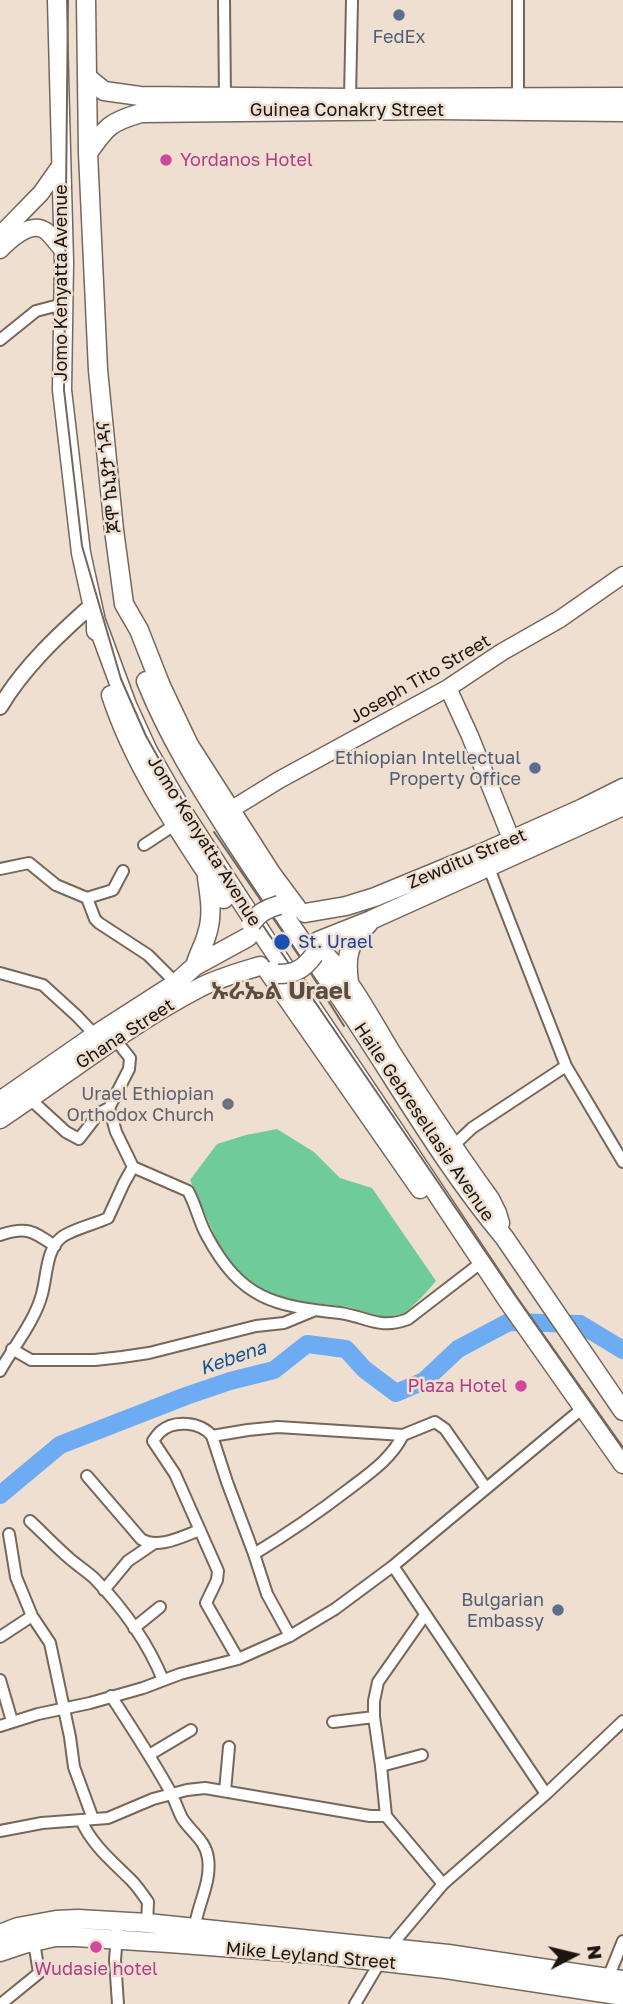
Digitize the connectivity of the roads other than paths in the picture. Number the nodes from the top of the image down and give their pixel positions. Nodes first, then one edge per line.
1 (57, 0) edge
2 (86, 0) edge
3 (225, 0) edge
4 (352, 0) edge
5 (518, 0) edge
6 (88, 78) junction
7 (225, 97) junction
8 (623, 97) edge
9 (350, 98) junction
10 (519, 98) junction
11 (266, 103) junction
12 (141, 104) junction
13 (555, 105) junction
14 (623, 112) edge
15 (88, 153) junction
16 (60, 166) junction
17 (0, 235) edge
18 (62, 249) junction
19 (0, 250) edge
20 (63, 304) junction
21 (0, 340) edge
22 (623, 575) edge
23 (124, 604) junction
24 (94, 613) junction
25 (448, 688) junction
26 (0, 707) edge
27 (623, 788) edge
28 (623, 806) edge
29 (232, 809) junction
30 (176, 824) junction
31 (144, 845) dead end
32 (514, 847) junction
33 (485, 860) junction
34 (0, 869) edge
35 (205, 870) junction
36 (122, 871) dead end
37 (87, 898) junction
38 (301, 910) junction
39 (371, 920) junction
40 (249, 931) junction
41 (316, 948) junction
42 (195, 966) junction
43 (269, 970) junction
44 (0, 973) edge
45 (176, 983) junction
46 (349, 986) junction
47 (95, 1035) junction
48 (114, 1038) junction
49 (566, 1066) junction
50 (30, 1099) junction
51 (0, 1101) edge
52 (109, 1108) junction
53 (0, 1119) edge
54 (452, 1147) junction
55 (623, 1162) edge
56 (133, 1167) junction
57 (0, 1235) edge
58 (503, 1237) junction
59 (55, 1246) junction
60 (480, 1260) junction
61 (313, 1311) junction
62 (12, 1349) junction
63 (0, 1371) edge
64 (584, 1407) junction
65 (623, 1411) edge
66 (402, 1435) junction
67 (212, 1436) junction
68 (623, 1464) edge
69 (87, 1476) dead end
70 (486, 1488) junction
71 (30, 1521) dead end
72 (200, 1530) junction
73 (9, 1534) dead end
74 (153, 1544) junction
75 (254, 1554) junction
76 (393, 1566) junction
77 (104, 1590) junction
78 (160, 1607) dead end
79 (425, 1615) junction
80 (32, 1616) junction
81 (134, 1628) junction
82 (290, 1636) junction
83 (0, 1637) edge
84 (238, 1659) junction
85 (0, 1680) edge
86 (163, 1680) junction
87 (111, 1696) junction
88 (63, 1708) junction
89 (374, 1717) junction
90 (12, 1721) junction
91 (623, 1721) edge
92 (333, 1722) dead end
93 (0, 1726) edge
94 (191, 1730) dead end
95 (229, 1746) dead end
96 (149, 1755) junction
97 (422, 1755) dead end
98 (382, 1766) junction
99 (225, 1791) junction
100 (546, 1794) junction
101 (172, 1795) junction
102 (386, 1816) junction
103 (93, 1819) junction
104 (81, 1820) junction
105 (0, 1831) edge
106 (443, 1884) junction
107 (118, 1922) junction
108 (147, 1923) junction
109 (0, 1934) edge
110 (194, 1937) junction
111 (116, 1940) junction
112 (623, 1941) edge
113 (34, 1942) junction
114 (0, 1952) edge
115 (385, 1955) junction
116 (608, 1989) edge
117 (623, 1996) edge
118 (1, 2004) edge
119 (118, 2004) edge
120 (355, 2004) edge

1 - 16 main road, Jomo Kenyatta Avenue
2 - 6 main road, ጆሞ ኬኒያታ ጎዳና
3 - 7 street
4 - 9 street
5 - 10 street
6 - 12 main road, Guinea Conakry Street
6 - 15 main road, ጆሞ ኬኒያታ ጎዳና
7 - 11 main road, Guinea Conakry Street
7 - 12 main road, Guinea Conakry Street
8 - 13 main road, Guinea Conakry Street
9 - 10 main road, Guinea Conakry Street
9 - 11 main road, Guinea Conakry Street
10 - 13 main road, Guinea Conakry Street
11 - 12 main road, Guinea Conakry Street
11 - 13 main road, Guinea Conakry Street
12 - 15 main road, Guinea Conakry Street
13 - 14 main road, Guinea Conakry Street
15 - 23 main road, ጆሞ ኬኒያታ ጎዳና
16 - 17 main road
16 - 18 main road, Jomo Kenyatta Avenue
18 - 19 main road
18 - 20 main road, Jomo Kenyatta Avenue
20 - 21 street
20 - 24 main road, Jomo Kenyatta Avenue
22 - 25 main road, Joseph Tito Street
23 - 29 main road, ጆሞ ኬኒያታ ጎዳና
23 - 58 main road, Haile Gebresellasie Avenue
24 - 26 street
24 - 30 main road
24 - 60 main road, Jomo Kenyatta Avenue
25 - 29 main road, Joseph Tito Street
25 - 32 main road
27 - 32 main road, Zewditu Street
28 - 32 main road, Zewditu Street
29 - 38 main road, ጆሞ ኬኒያታ ጎዳና
30 - 31 street
30 - 35 main road
32 - 33 main road, Zewditu Street
33 - 38 main road, Zewditu Street
33 - 39 main road, Zewditu Street
33 - 49 street
34 - 37 street
35 - 40 main road
35 - 42 main road
36 - 37 street
37 - 45 street
38 - 40 main road, bridge
38 - 41 main road
39 - 41 main road, Zewditu Street
39 - 46 main road
40 - 42 main road, Ghana Street
40 - 43 main road
41 - 43 main road, bridge
41 - 46 main road, Haile Gebresellasie Avenue
42 - 45 main road, Ghana Street
43 - 48 main road, Ghana Street
43 - 60 main road
44 - 47 street
45 - 47 main road, Ghana Street
46 - 54 main road, Haile Gebresellasie Avenue
47 - 51 main road, Ghana Street
48 - 50 main road, Ghana Street
48 - 52 street
49 - 54 street
49 - 55 street
50 - 52 street
50 - 53 main road, Ghana Street
52 - 56 street
54 - 58 main road, Haile Gebresellasie Avenue
56 - 59 street
56 - 61 street
57 - 59 street
58 - 65 main road, Haile Gebresellasie Avenue
59 - 62 street
60 - 61 street
60 - 64 main road, Jomo Kenyatta Avenue
61 - 62 street
62 - 63 street
64 - 68 main road
64 - 70 street
66 - 67 street
66 - 70 street
66 - 75 street
67 - 72 street
67 - 75 street
69 - 74 street
70 - 76 street
71 - 77 street
72 - 74 street
72 - 84 street
73 - 80 street
74 - 77 street
75 - 82 street
76 - 79 street
76 - 82 street
77 - 81 street
78 - 81 street
79 - 89 street
79 - 100 street
80 - 83 street
80 - 88 street
81 - 86 street
82 - 84 street
84 - 86 street
85 - 90 street
86 - 87 street
87 - 88 street
87 - 96 street
88 - 90 street
88 - 103 street
89 - 92 street
89 - 98 street
90 - 93 street
91 - 100 street
94 - 96 street
95 - 99 street
96 - 101 street
97 - 98 street
98 - 102 street
99 - 101 street
99 - 102 street
100 - 106 street
101 - 103 street
101 - 110 street
102 - 106 street
103 - 104 street
104 - 105 street
104 - 108 street
106 - 115 street
107 - 108 main road, Mike Leyland Street
107 - 109 main road, Mike Leyland Street
107 - 111 street
108 - 110 main road, Mike Leyland Street
110 - 111 main road, Mike Leyland Street
110 - 115 main road, Mike Leyland Street
111 - 113 main road, Mike Leyland Street
111 - 119 street
112 - 116 street
113 - 114 main road, Mike Leyland Street
113 - 118 street
115 - 116 main road, Mike Leyland Street
115 - 120 street
116 - 117 main road, Mike Leyland Street

